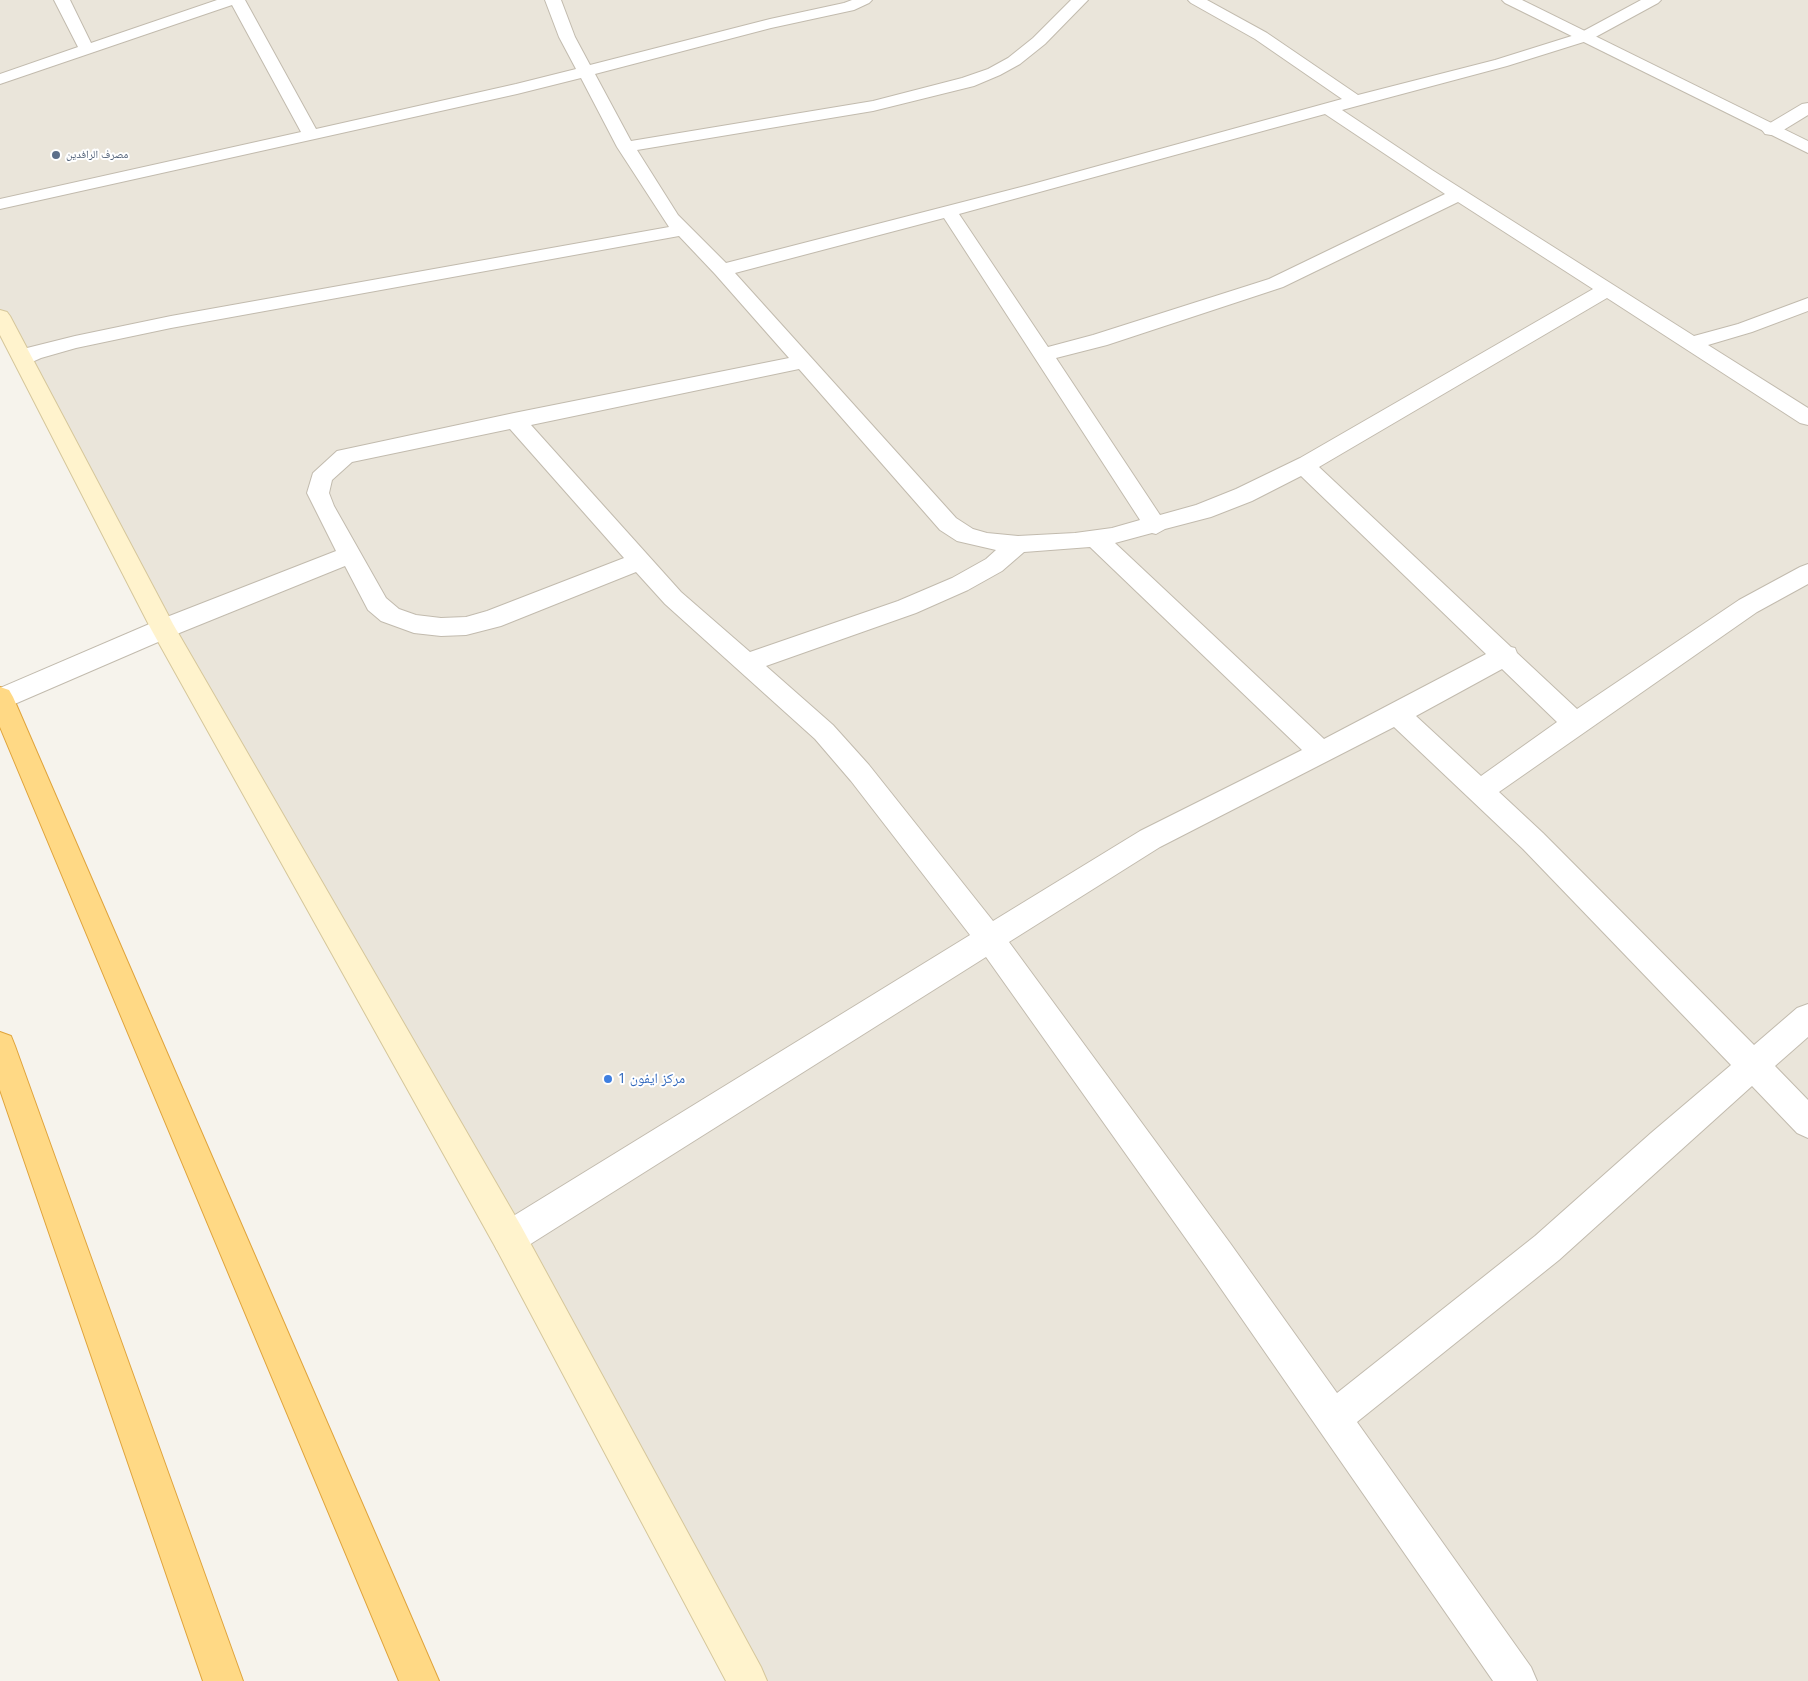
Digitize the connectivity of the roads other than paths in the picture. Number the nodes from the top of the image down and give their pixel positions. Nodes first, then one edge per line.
1 (62, 0) edge
2 (232, 0) edge
3 (237, 0) edge
4 (553, 0) edge
5 (864, 0) edge
6 (1080, 0) edge
7 (1196, 0) edge
8 (1510, 0) edge
9 (1654, 0) edge
10 (1584, 37) junction
11 (87, 50) junction
12 (586, 72) junction
13 (0, 79) edge
14 (1356, 100) junction
15 (1328, 108) junction
16 (1808, 108) edge
17 (1771, 130) junction
18 (312, 134) junction
19 (626, 147) junction
20 (1808, 148) edge
21 (1458, 195) junction
22 (0, 204) edge
23 (948, 211) junction
24 (683, 230) junction
25 (722, 270) junction
26 (1608, 289) junction
27 (1808, 304) edge
28 (0, 316) edge
29 (1693, 343) junction
30 (1043, 355) junction
31 (23, 359) junction
32 (803, 362) junction
33 (1808, 418) edge
34 (514, 420) junction
35 (1303, 465) junction
36 (1156, 526) junction
37 (1095, 538) junction
38 (1018, 544) junction
39 (350, 555) junction
40 (640, 561) junction
41 (1808, 573) edge
42 (163, 629) junction
43 (1506, 655) junction
44 (746, 663) junction
45 (0, 698) edge
46 (1397, 714) junction
47 (1576, 724) junction
48 (1321, 752) junction
49 (1480, 791) junction
50 (990, 939) junction
51 (1808, 1018) edge
52 (0, 1046) edge
53 (1754, 1066) junction
54 (1808, 1122) edge
55 (509, 1238) junction
56 (1333, 1419) junction
57 (224, 1681) edge
58 (419, 1681) edge
59 (747, 1681) edge
60 (1517, 1681) edge

1 - 11 street
2 - 11 street
3 - 18 street
4 - 12 street
5 - 12 street
6 - 19 street
7 - 14 street
8 - 10 street
9 - 10 street
10 - 14 street
10 - 17 street
11 - 13 street
12 - 18 street
12 - 19 street
14 - 15 street
15 - 21 street
15 - 23 street
16 - 17 street
17 - 20 street
18 - 22 street
19 - 24 street
21 - 26 street
21 - 30 street
23 - 25 street
23 - 30 street
24 - 25 street
24 - 31 street
25 - 32 street
26 - 29 street
26 - 35 street
27 - 29 street
28 - 31 main road
29 - 33 street
30 - 36 street
31 - 42 main road
32 - 34 street
32 - 38 street
34 - 39 street
34 - 40 street
35 - 36 street
35 - 43 street
36 - 37 street
37 - 38 street
37 - 48 street
38 - 44 street
39 - 40 street
39 - 42 street
40 - 44 street
41 - 47 street
42 - 45 street
42 - 55 main road
43 - 46 street
43 - 47 street
44 - 50 street
45 - 58 highway
46 - 48 street
46 - 49 street
47 - 49 street
48 - 50 street
49 - 53 street
50 - 55 street
50 - 56 street
51 - 53 street
52 - 57 highway
53 - 54 street
53 - 56 street
55 - 59 main road
56 - 60 street

